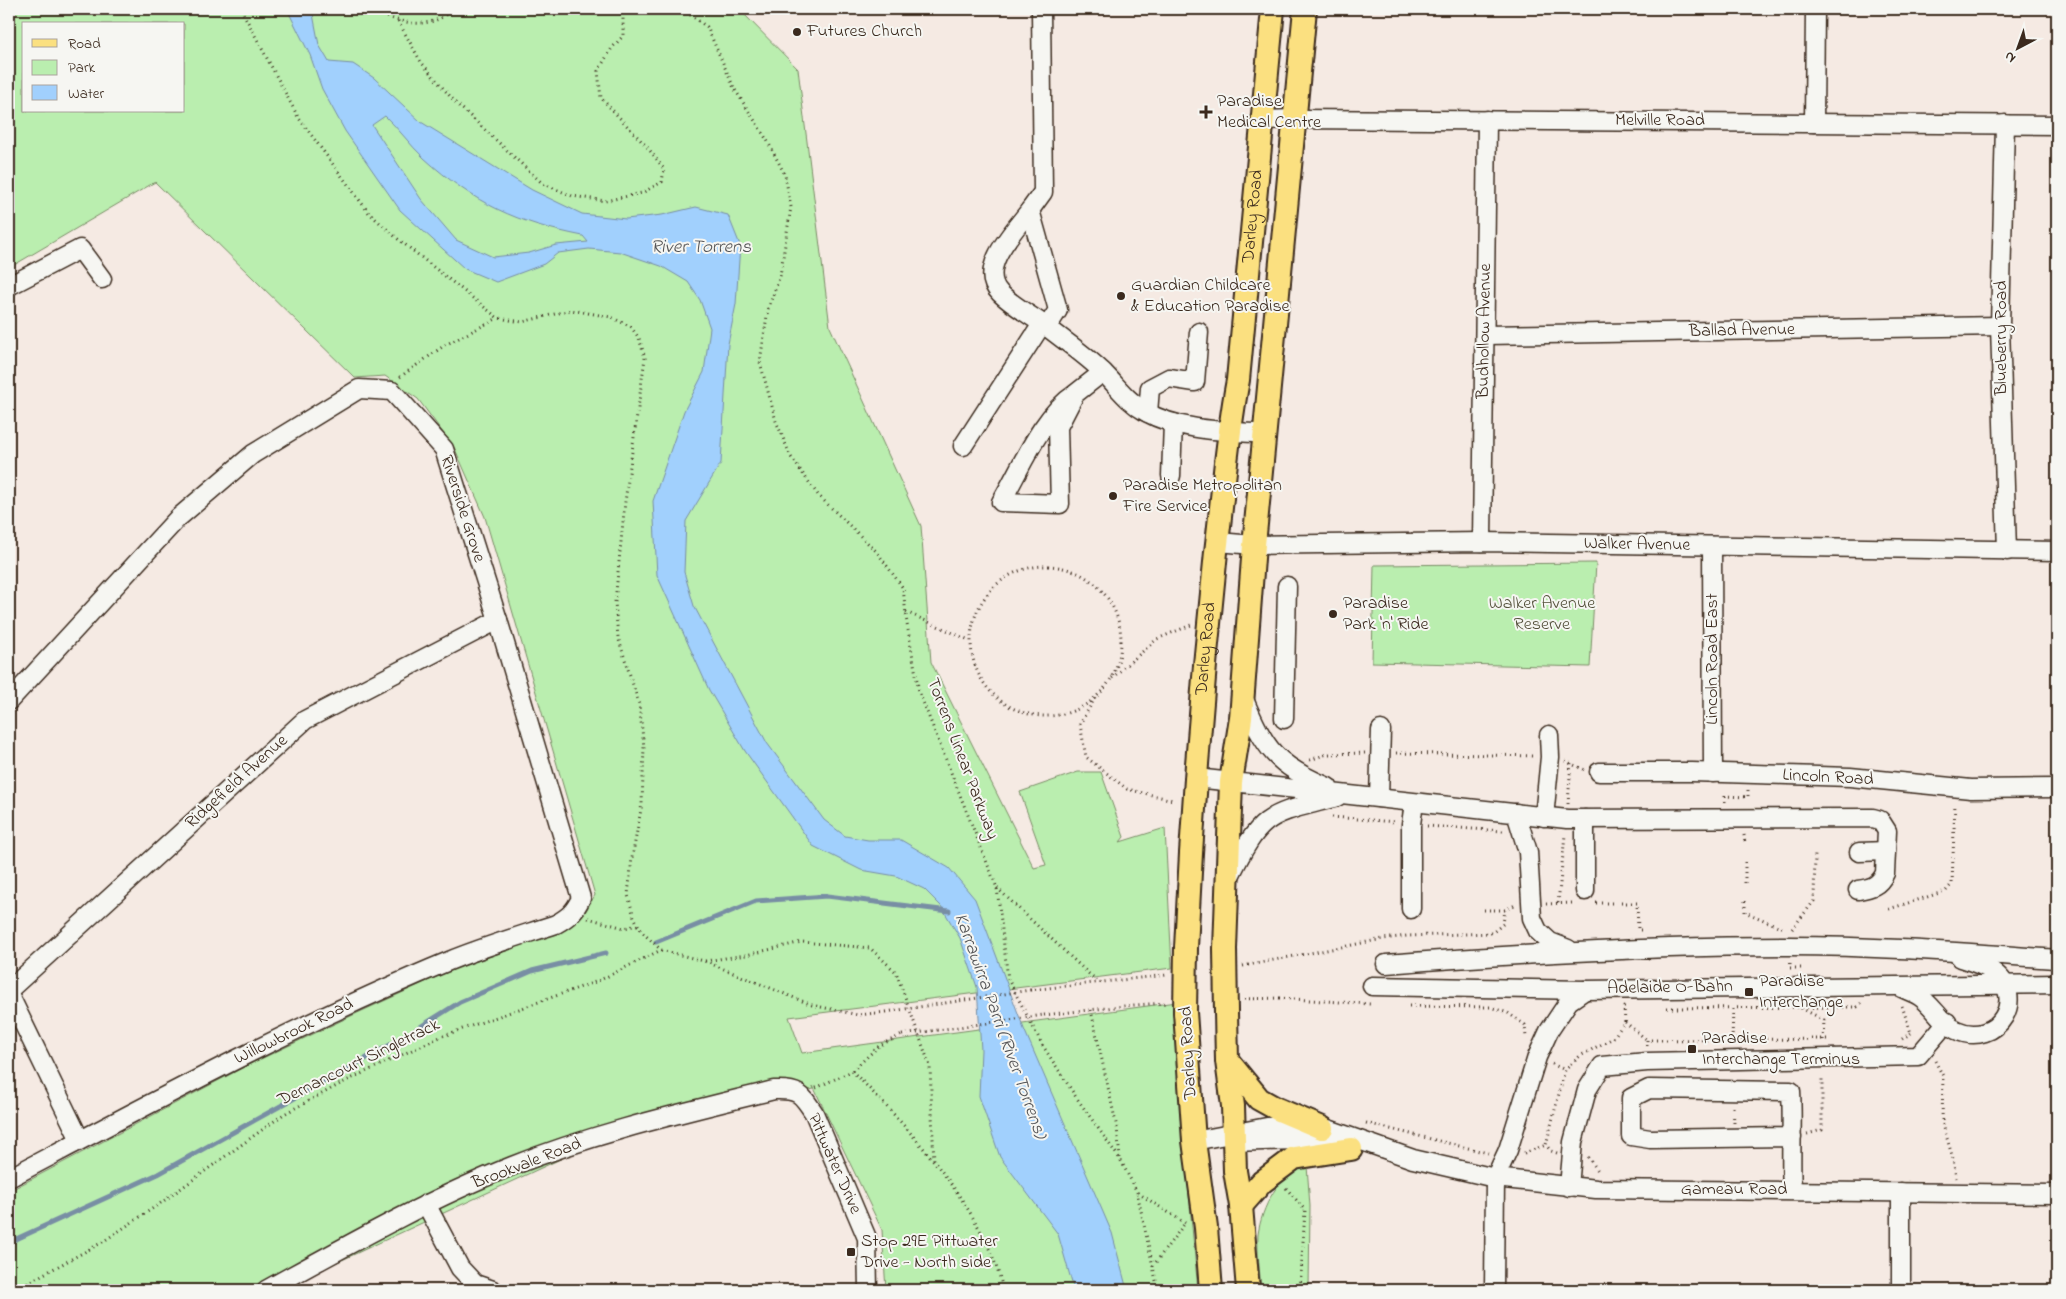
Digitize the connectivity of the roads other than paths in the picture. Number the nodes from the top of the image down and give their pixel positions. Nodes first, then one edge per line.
1 (1041, 9) edge
2 (1273, 9) edge
3 (1304, 9) edge
4 (1815, 9) edge
5 (1295, 119) junction
6 (1262, 120) junction
7 (1487, 120) junction
8 (1814, 123) junction
9 (2005, 124) junction
10 (2057, 125) edge
11 (1030, 210) junction
12 (102, 278) dead end
13 (9, 286) edge
14 (1045, 326) junction
15 (2000, 326) junction
16 (1199, 332) dead end
17 (1485, 336) junction
18 (1103, 372) junction
19 (1075, 394) junction
20 (1148, 413) junction
21 (1173, 423) junction
22 (1228, 431) junction
23 (1266, 434) junction
24 (963, 446) dead end
25 (1171, 476) dead end
26 (1218, 542) junction
27 (1482, 542) junction
28 (1254, 545) junction
29 (1712, 546) junction
30 (2007, 551) junction
31 (2057, 551) edge
32 (1287, 586) dead end
33 (498, 620) junction
34 (1243, 696) junction
35 (9, 701) edge
36 (1284, 719) dead end
37 (1381, 730) dead end
38 (1549, 735) dead end
39 (1599, 772) dead end
40 (1713, 773) junction
41 (1196, 778) junction
42 (1231, 782) junction
43 (2057, 788) edge
44 (1347, 795) junction
45 (1379, 798) junction
46 (1414, 803) junction
47 (1516, 813) junction
48 (1544, 816) junction
49 (1585, 819) junction
50 (1886, 851) junction
51 (1859, 852) dead end
52 (1227, 882) junction
53 (1858, 890) dead end
54 (581, 898) joint
55 (1583, 899) road end
56 (1411, 909) dead end
57 (1572, 950) junction
58 (1933, 951) junction
59 (2057, 959) edge
60 (1386, 964) dead end
61 (2057, 984) edge
62 (1372, 986) dead end
63 (2005, 986) junction
64 (9, 990) edge
65 (1585, 990) junction
66 (9, 994) edge
67 (1898, 995) junction
68 (1947, 1022) junction
69 (1227, 1061) junction
70 (804, 1097) joint
71 (1322, 1128) junction
72 (1792, 1136) junction
73 (1234, 1137) junction
74 (80, 1140) junction
75 (1194, 1141) junction
76 (1351, 1149) junction
77 (1413, 1158) junction
78 (9, 1178) edge
79 (1495, 1178) junction
80 (1569, 1187) junction
81 (1792, 1190) junction
82 (1901, 1192) junction
83 (2057, 1194) edge
84 (426, 1204) junction
85 (1241, 1206) junction
86 (266, 1290) edge
87 (493, 1290) edge
88 (868, 1290) edge
89 (1211, 1290) edge
90 (1248, 1290) edge
91 (1494, 1290) edge
92 (1901, 1290) edge

1 - 11 street
2 - 6 main road, Darley Road
3 - 5 main road, Darley Road
4 - 8 street
5 - 6 street, Melville Road
5 - 7 street, Melville Road
5 - 23 main road, Darley Road
6 - 22 main road, Darley Road
7 - 8 street, Melville Road
7 - 17 street, Budhollow Avenue
8 - 9 street, Melville Road
9 - 10 street, Melville Road
9 - 15 street, Blueberry Road
11 - 14 street
11 - 14 street
12 - 13 street
14 - 18 street
14 - 24 street
15 - 17 street, Ballad Avenue
15 - 30 street, Blueberry Road
16 - 20 street
17 - 27 street, Budhollow Avenue
18 - 19 street
18 - 20 street
19 - 19 street
20 - 21 street
21 - 22 street
21 - 25 street
22 - 23 street
22 - 26 main road, Darley Road
23 - 28 main road, Darley Road
26 - 28 street, Walker Avenue
26 - 41 main road, Darley Road
27 - 28 street, Walker Avenue
27 - 29 street, Walker Avenue
28 - 34 main road, Darley Road
29 - 30 street, Walker Avenue
29 - 40 street, Lincoln Road East
30 - 31 street, Walker Avenue
32 - 36 street
33 - 35 street, Riverside Grove
33 - 54 street, Riverside Grove
33 - 64 street, Ridgefield Avenue
34 - 42 main road, Darley Road
34 - 44 street
37 - 45 street
38 - 48 street
39 - 40 street, Lincoln Road
40 - 43 street, Lincoln Road
41 - 42 street
41 - 75 main road, Darley Road, bridge
42 - 44 street
42 - 52 main road, Darley Road
44 - 45 street
44 - 52 street
45 - 46 street
46 - 47 street
46 - 56 street
47 - 48 street
47 - 57 street
48 - 49 street
49 - 50 street
49 - 55 street
50 - 51 street
50 - 53 street
52 - 69 main road, Darley Road, bridge
54 - 74 street, Willowbrook Road
57 - 58 street
57 - 60 street
58 - 59 street
58 - 63 street
61 - 63 street, Adelaide O-Bahn
62 - 65 street, Adelaide O-Bahn
63 - 67 street, Adelaide O-Bahn
63 - 68 street
65 - 67 street, Adelaide O-Bahn
65 - 79 street
66 - 74 street
67 - 68 street
68 - 80 street
69 - 71 main road
69 - 73 main road, Darley Road
70 - 84 street, Brookvale Road
70 - 88 street, Pittwater Drive
71 - 73 street, Gameau Road
71 - 77 street, Gameau Road
72 - 72 street
72 - 81 street
73 - 75 street, Gameau Road
73 - 76 street, Gameau Road
73 - 85 main road, Darley Road
74 - 78 street, Willowbrook Road
75 - 89 main road, Darley Road
76 - 77 street, Gameau Road
76 - 85 main road
77 - 79 street, Gameau Road
79 - 80 street, Gameau Road
79 - 91 street
80 - 81 street, Gameau Road
81 - 82 street, Gameau Road
82 - 83 street, Gameau Road
82 - 92 street
84 - 86 street, Brookvale Road
84 - 87 street
85 - 90 main road, Darley Road

